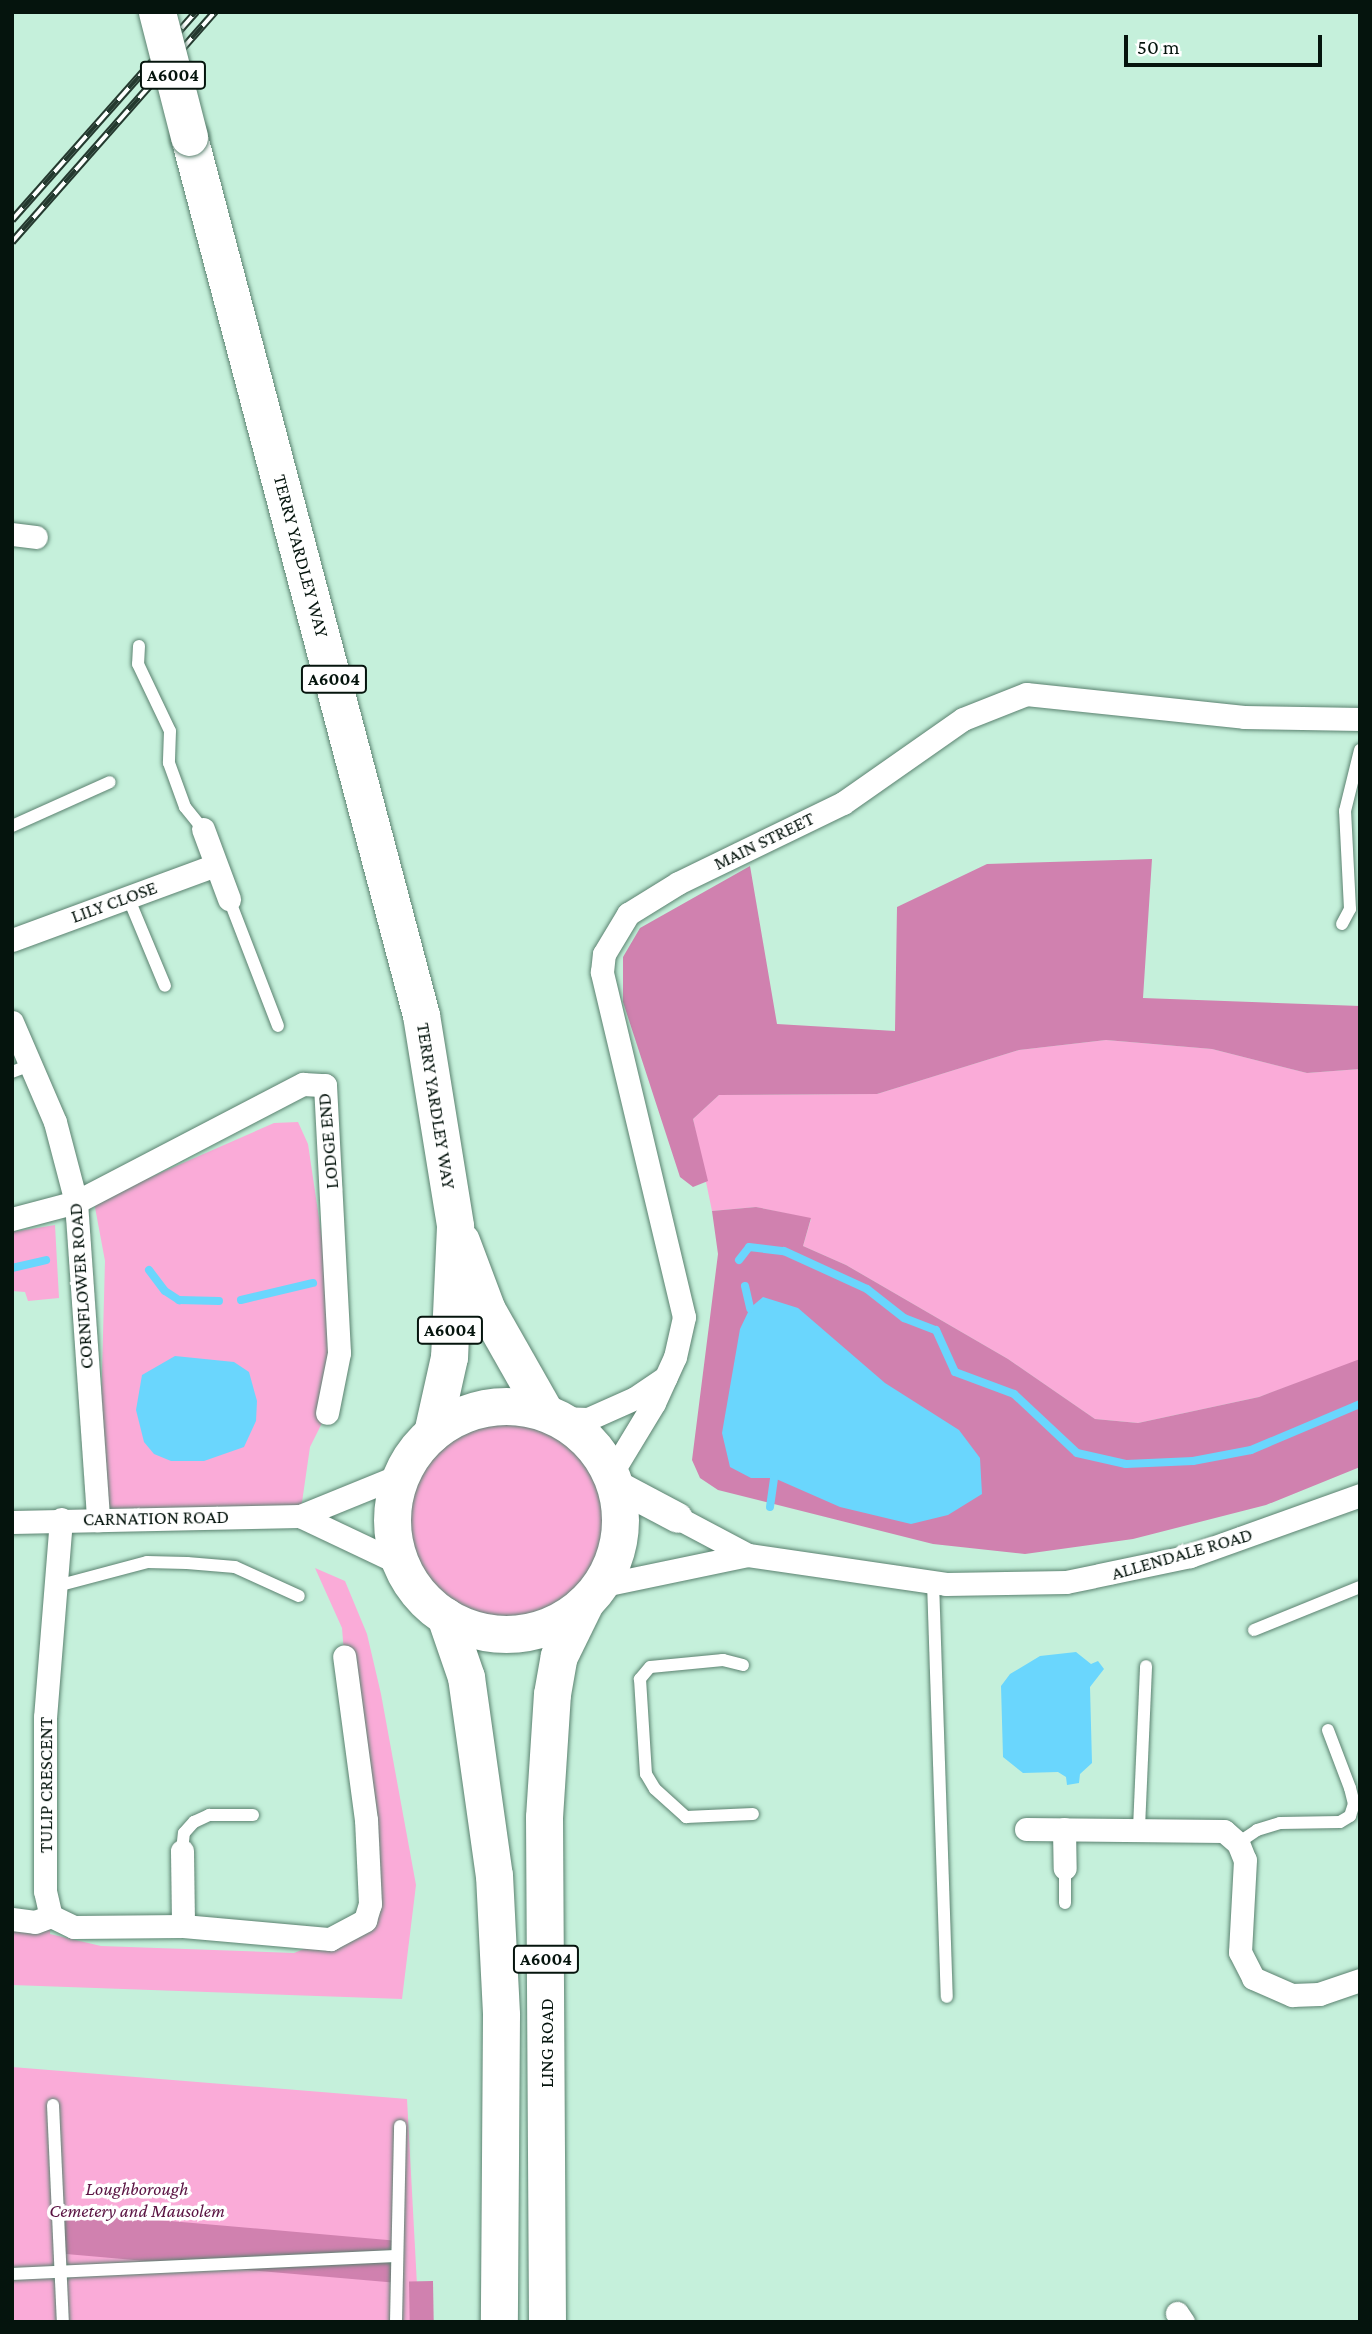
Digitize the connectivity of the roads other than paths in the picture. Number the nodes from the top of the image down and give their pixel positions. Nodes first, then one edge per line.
1 (157, 12) edge
2 (12, 534) edge
3 (36, 537) dead end
4 (139, 646) dead end
5 (1360, 719) edge
6 (1360, 750) edge
7 (110, 782) dead end
8 (12, 826) edge
9 (203, 829) joint
10 (216, 865) junction
11 (128, 897) junction
12 (229, 899) joint
13 (1342, 924) dead end
14 (12, 940) edge
15 (165, 986) dead end
16 (12, 1022) edge
17 (278, 1026) dead end
18 (21, 1069) edge
19 (76, 1202) junction
20 (12, 1219) edge
21 (455, 1226) junction
22 (666, 1377) junction
23 (327, 1413) dead end
24 (552, 1415) junction
25 (432, 1433) junction
26 (401, 1475) junction
27 (612, 1479) junction
28 (1360, 1495) edge
29 (300, 1516) junction
30 (678, 1518) joint
31 (61, 1519) junction
32 (97, 1520) junction
33 (12, 1522) edge
34 (748, 1555) junction
35 (401, 1564) junction
36 (933, 1582) junction
37 (57, 1586) junction
38 (1360, 1587) edge
39 (592, 1595) junction
40 (299, 1596) dead end
41 (445, 1616) junction
42 (1254, 1630) dead end
43 (344, 1656) dead end
44 (743, 1665) dead end
45 (1146, 1666) dead end
46 (1328, 1730) dead end
47 (753, 1814) dead end
48 (253, 1815) dead end
49 (1139, 1828) junction
50 (1026, 1829) dead end
51 (1064, 1829) junction
52 (1238, 1843) junction
53 (182, 1851) joint
54 (1065, 1868) joint
55 (1065, 1903) dead end
56 (51, 1916) junction
57 (12, 1919) edge
58 (183, 1926) junction
59 (1360, 1980) edge
60 (947, 1997) dead end
61 (53, 2105) dead end
62 (400, 2126) dead end
63 (395, 2256) junction
64 (61, 2272) junction
65 (12, 2274) edge
66 (63, 2322) edge
67 (396, 2322) edge
68 (499, 2322) edge
69 (547, 2322) edge

1 - 21 main road, TERRY YARDLEY WAY / A6004, bridge
2 - 3 street
4 - 9 lane
5 - 22 street, MAIN STREET
6 - 13 lane
7 - 8 lane
9 - 10 street
10 - 11 street, LILY CLOSE
10 - 12 street
11 - 14 street, LILY CLOSE
11 - 15 lane
12 - 17 lane
16 - 18 street, CORNFLOWER ROAD
18 - 19 street, CORNFLOWER ROAD
19 - 20 street, LODGE END
19 - 23 street, LODGE END
19 - 32 street, CORNFLOWER ROAD
21 - 24 main road, TERRY YARDLEY WAY / A6004
21 - 25 main road, TERRY YARDLEY WAY / A6004
22 - 24 street
22 - 27 street, MAIN STREET
24 - 25 main road, A6004
24 - 27 main road, A6004
25 - 26 main road, A6004
26 - 29 street, CARNATION ROAD
26 - 35 main road, A6004
27 - 30 street, ALLENDALE ROAD
27 - 39 main road, A6004
28 - 36 street, ALLENDALE ROAD
29 - 32 street, CARNATION ROAD
29 - 35 street, CARNATION ROAD
30 - 34 street, ALLENDALE ROAD
31 - 32 street, CARNATION ROAD
31 - 33 street, CARNATION ROAD
31 - 37 street, TULIP CRESCENT
34 - 36 street, ALLENDALE ROAD
34 - 39 street, ALLENDALE ROAD
35 - 41 main road, A6004
36 - 60 lane
37 - 40 lane
37 - 56 street, TULIP CRESCENT
38 - 42 lane
39 - 41 main road, A6004
39 - 69 main road, LING ROAD / A6004
41 - 68 main road, A6004
43 - 58 street
44 - 47 lane
45 - 49 lane
46 - 52 lane
48 - 53 lane
49 - 51 street
49 - 52 street
50 - 51 street
51 - 54 street
52 - 59 street
53 - 58 street
54 - 55 lane
56 - 57 street
56 - 58 street
61 - 64 lane
62 - 63 lane
63 - 64 lane
63 - 67 lane
64 - 65 lane
64 - 66 lane

